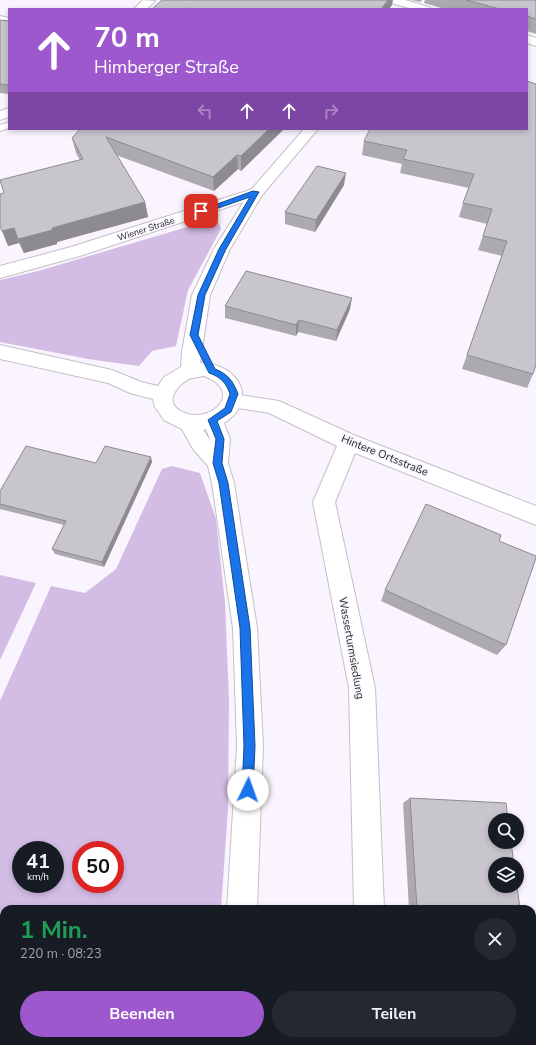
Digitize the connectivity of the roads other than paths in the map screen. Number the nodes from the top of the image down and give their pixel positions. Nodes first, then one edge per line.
1 (392, 0) edge
2 (149, 1) dead end
3 (141, 8) edge
4 (420, 8) edge
5 (310, 130) edge
6 (256, 192) junction
7 (0, 272) edge
8 (194, 335) junction
9 (0, 352) edge
10 (190, 370) junction
11 (212, 371) junction
12 (168, 387) junction
13 (233, 401) junction
14 (212, 420) junction
15 (189, 422) junction
16 (349, 442) junction
17 (221, 473) junction
18 (536, 516) edge
19 (242, 905) edge
20 (369, 905) edge

1 - 4 main road
2 - 3 main road
5 - 6 main road
6 - 7 main road, Wiener Straße
6 - 8 main road
8 - 10 main road
8 - 11 main road
9 - 12 main road
10 - 11 main road
10 - 12 main road
11 - 13 main road
12 - 15 main road
13 - 14 main road
13 - 16 main road, Hintere Ortsstraße
14 - 15 main road
14 - 17 main road
15 - 17 main road
16 - 18 main road, Hintere Ortsstraße
16 - 20 main road, Wasserturmsiedlung
17 - 19 main road

